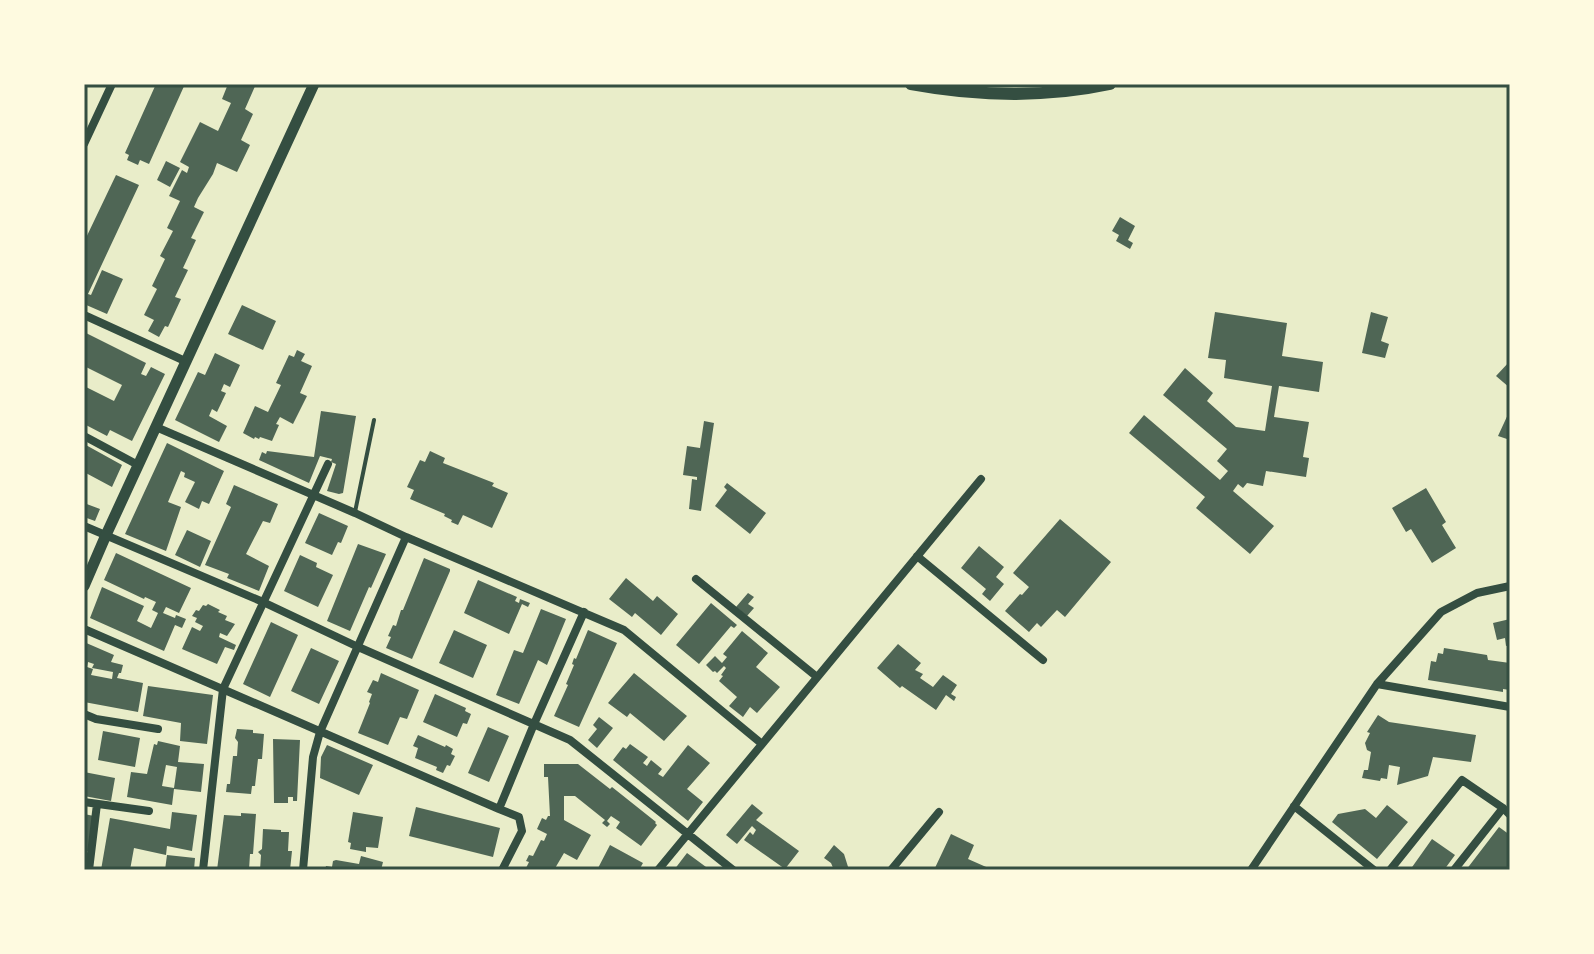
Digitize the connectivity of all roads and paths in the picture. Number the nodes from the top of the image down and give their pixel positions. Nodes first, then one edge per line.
1 (112, 84) edge
2 (314, 84) edge
3 (911, 84) edge
4 (1110, 84) edge
5 (84, 144) edge
6 (84, 315) edge
7 (185, 361) junction
8 (374, 420) dead end
9 (156, 427) junction
10 (84, 436) edge
11 (328, 464) dead end
12 (138, 465) junction
13 (981, 479) dead end
14 (314, 496) junction
15 (355, 513) junction
16 (84, 526) edge
17 (106, 535) junction
18 (406, 537) junction
19 (917, 556) junction
20 (696, 579) dead end
21 (84, 586) edge
22 (1510, 586) edge
23 (263, 602) junction
24 (584, 612) junction
25 (84, 629) edge
26 (356, 646) junction
27 (1043, 660) dead end
28 (817, 677) junction
29 (1377, 684) junction
30 (223, 689) junction
31 (1510, 707) edge
32 (84, 714) edge
33 (534, 724) junction
34 (158, 729) dead end
35 (320, 732) junction
36 (762, 744) junction
37 (84, 802) edge
38 (97, 804) junction
39 (1294, 806) junction
40 (499, 809) junction
41 (149, 811) dead end
42 (939, 812) dead end
43 (1506, 812) edge
44 (688, 834) junction
45 (897, 868) edge
46 (89, 870) edge
47 (203, 870) edge
48 (303, 870) edge
49 (502, 870) edge
50 (658, 870) edge
51 (733, 870) edge
52 (1251, 870) edge
53 (1374, 870) edge
54 (1390, 870) edge
55 (1454, 870) edge

1 - 5 street
2 - 7 street
3 - 4 main road
6 - 7 street
7 - 9 street
8 - 15 lane
9 - 12 street
9 - 14 street
10 - 12 street
11 - 14 street
12 - 17 street
13 - 19 street
14 - 15 street
14 - 23 street
15 - 18 street
16 - 17 street
17 - 21 street
17 - 23 street
18 - 24 street
18 - 26 street
19 - 27 street
19 - 28 street
20 - 28 street
22 - 29 street
23 - 26 street
23 - 30 street
24 - 33 street
24 - 36 street
25 - 30 street
26 - 33 street
26 - 35 street
28 - 36 street
29 - 31 street
29 - 39 street
30 - 35 street
30 - 47 street
32 - 34 street
33 - 40 street
33 - 44 street
35 - 40 street
35 - 48 street
36 - 44 street
37 - 38 street
38 - 41 street
38 - 46 street
39 - 52 street
39 - 53 street
40 - 49 street
42 - 45 street
43 - 54 street
43 - 55 street
44 - 50 street
44 - 51 street

